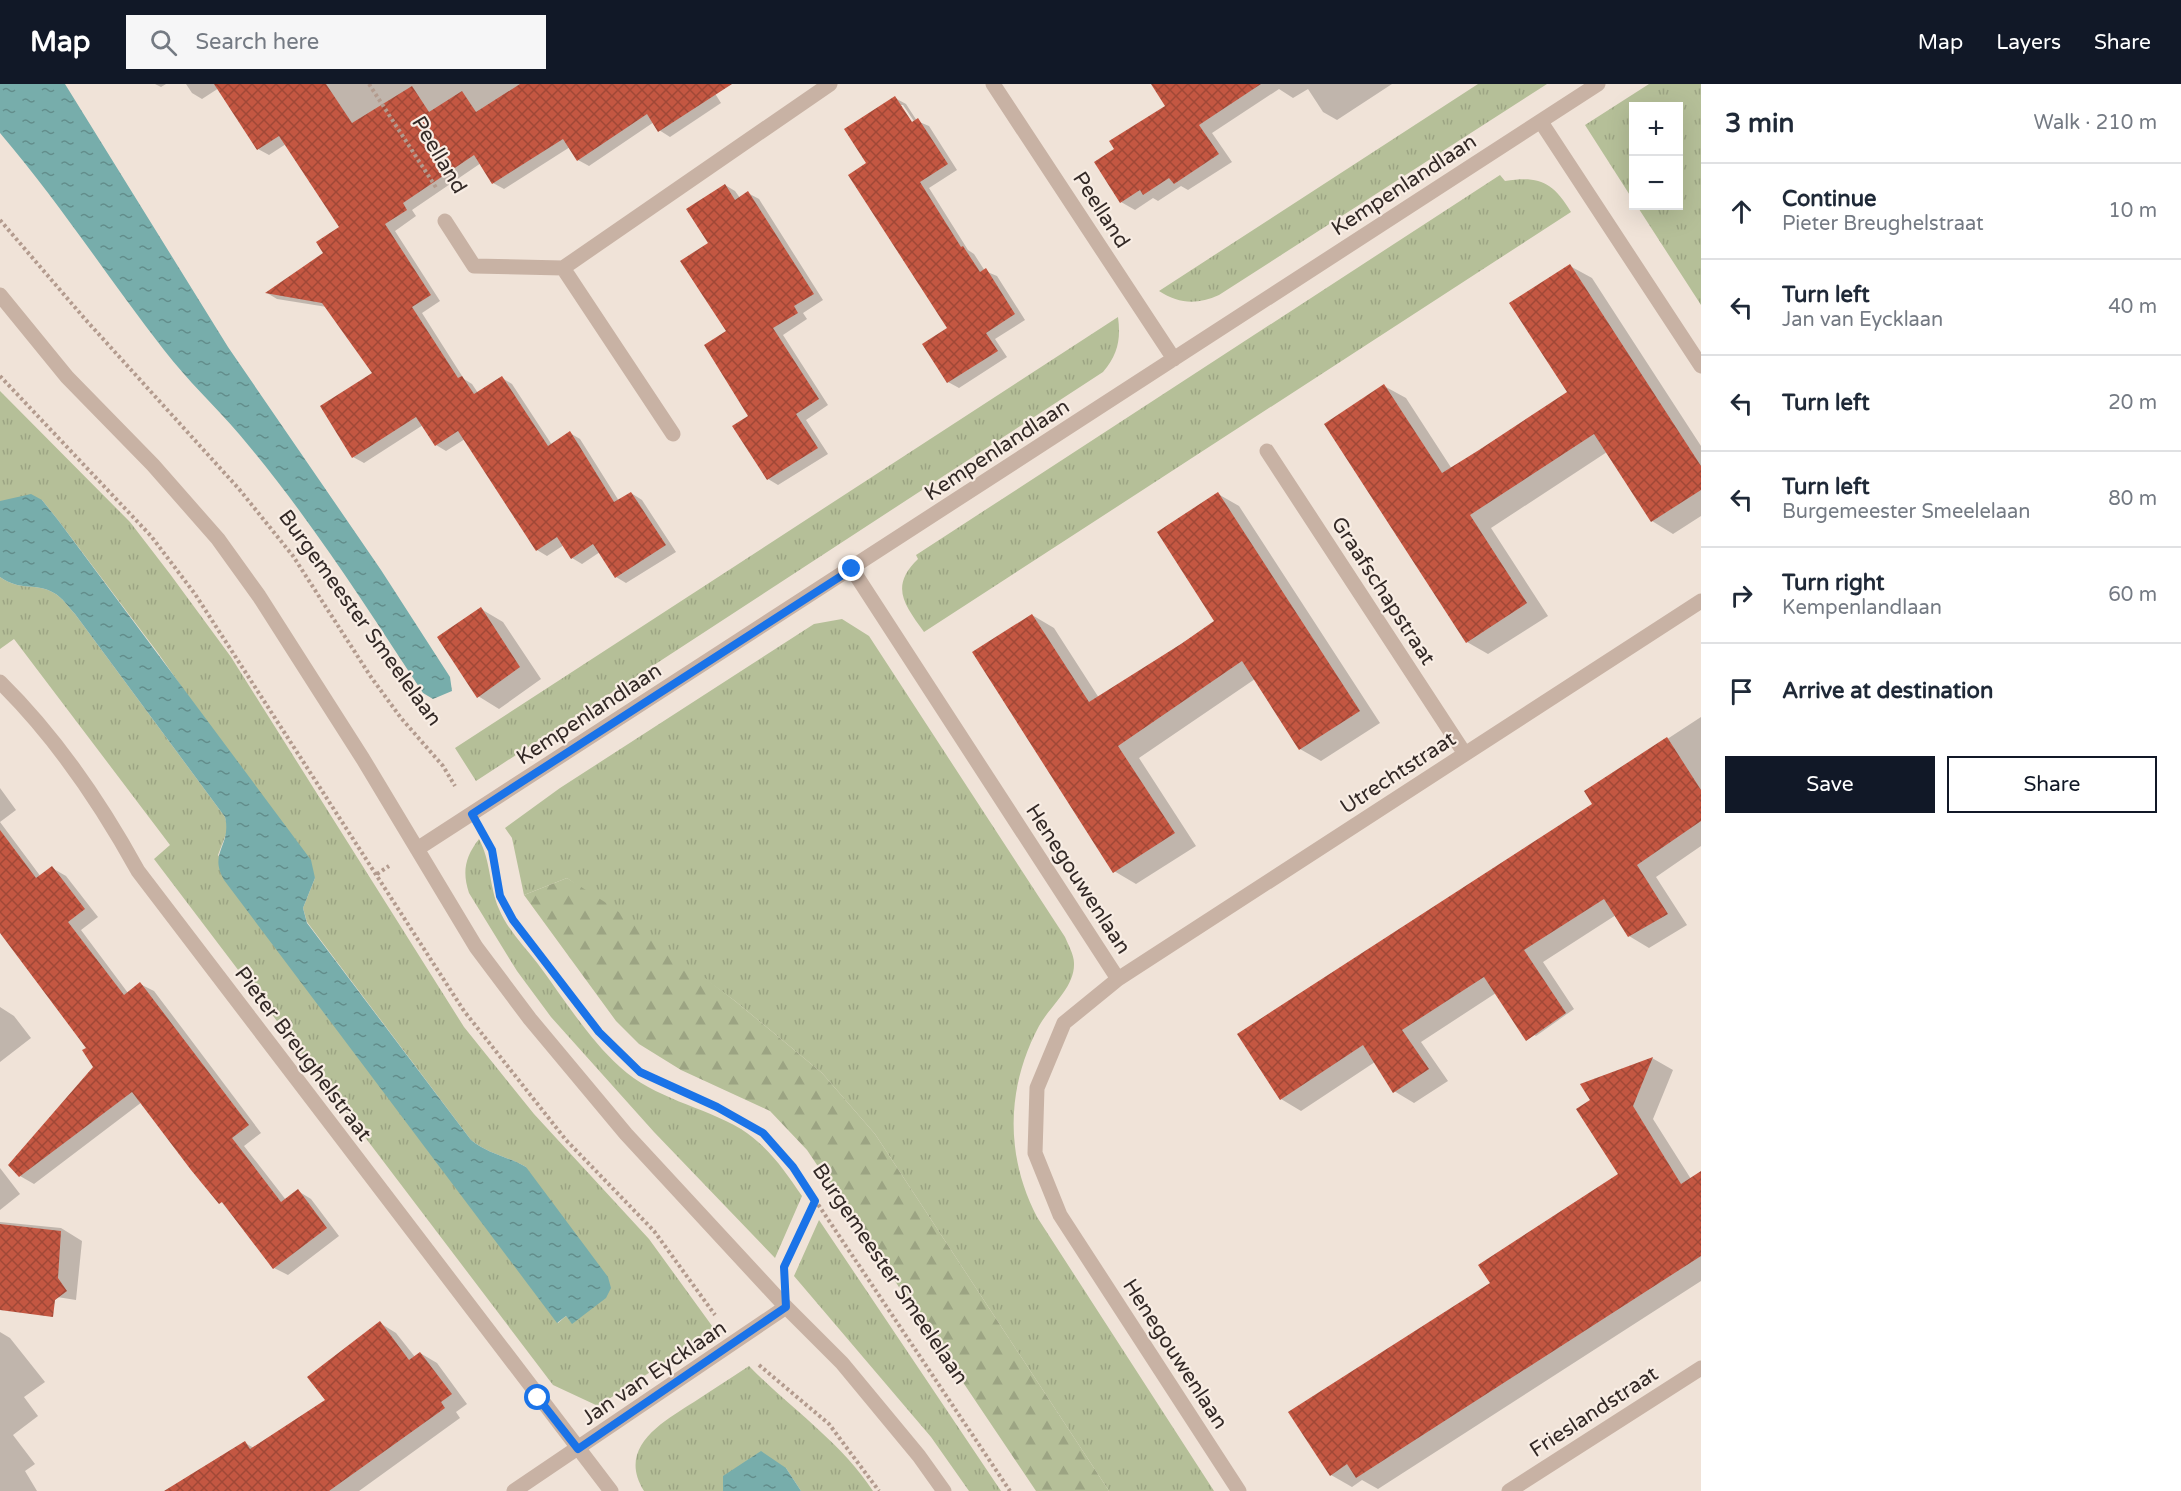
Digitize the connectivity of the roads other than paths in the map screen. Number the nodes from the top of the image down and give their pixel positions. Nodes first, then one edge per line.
1 (830, 84) edge
2 (993, 84) edge
3 (1598, 84) edge
4 (1541, 122) junction
5 (445, 221) road end
6 (563, 268) junction
7 (0, 294) edge
8 (1174, 359) junction
9 (1701, 366) edge
10 (673, 434) dead end
11 (1267, 451) dead end
12 (852, 569) junction
13 (1701, 601) edge
14 (0, 682) edge
15 (1465, 754) junction
16 (417, 849) junction
17 (1118, 979) junction
18 (786, 1307) junction
19 (1701, 1368) edge
20 (578, 1449) junction
21 (514, 1491) edge
22 (611, 1491) edge
23 (944, 1491) edge
24 (1239, 1491) edge
25 (1509, 1491) edge

1 - 6 street
2 - 8 street, Peelland
3 - 4 street, Kempenlandlaan
4 - 8 street, Kempenlandlaan
4 - 9 street
5 - 6 street, Peelland
6 - 10 street
7 - 16 street
8 - 12 street, Kempenlandlaan
11 - 15 street, Graafschapstraat
12 - 16 street, Kempenlandlaan
12 - 17 street, Henegouwenlaan
13 - 15 street, Utrechtstraat
14 - 20 street, Pieter Breughelstraat
15 - 17 street, Utrechtstraat
16 - 18 street
17 - 24 street, Henegouwenlaan
18 - 20 street, Jan van Eycklaan
18 - 23 street
19 - 25 street, Frieslandstraat
20 - 21 street, Jan van Eycklaan
20 - 22 street, Pieter Breughelstraat

